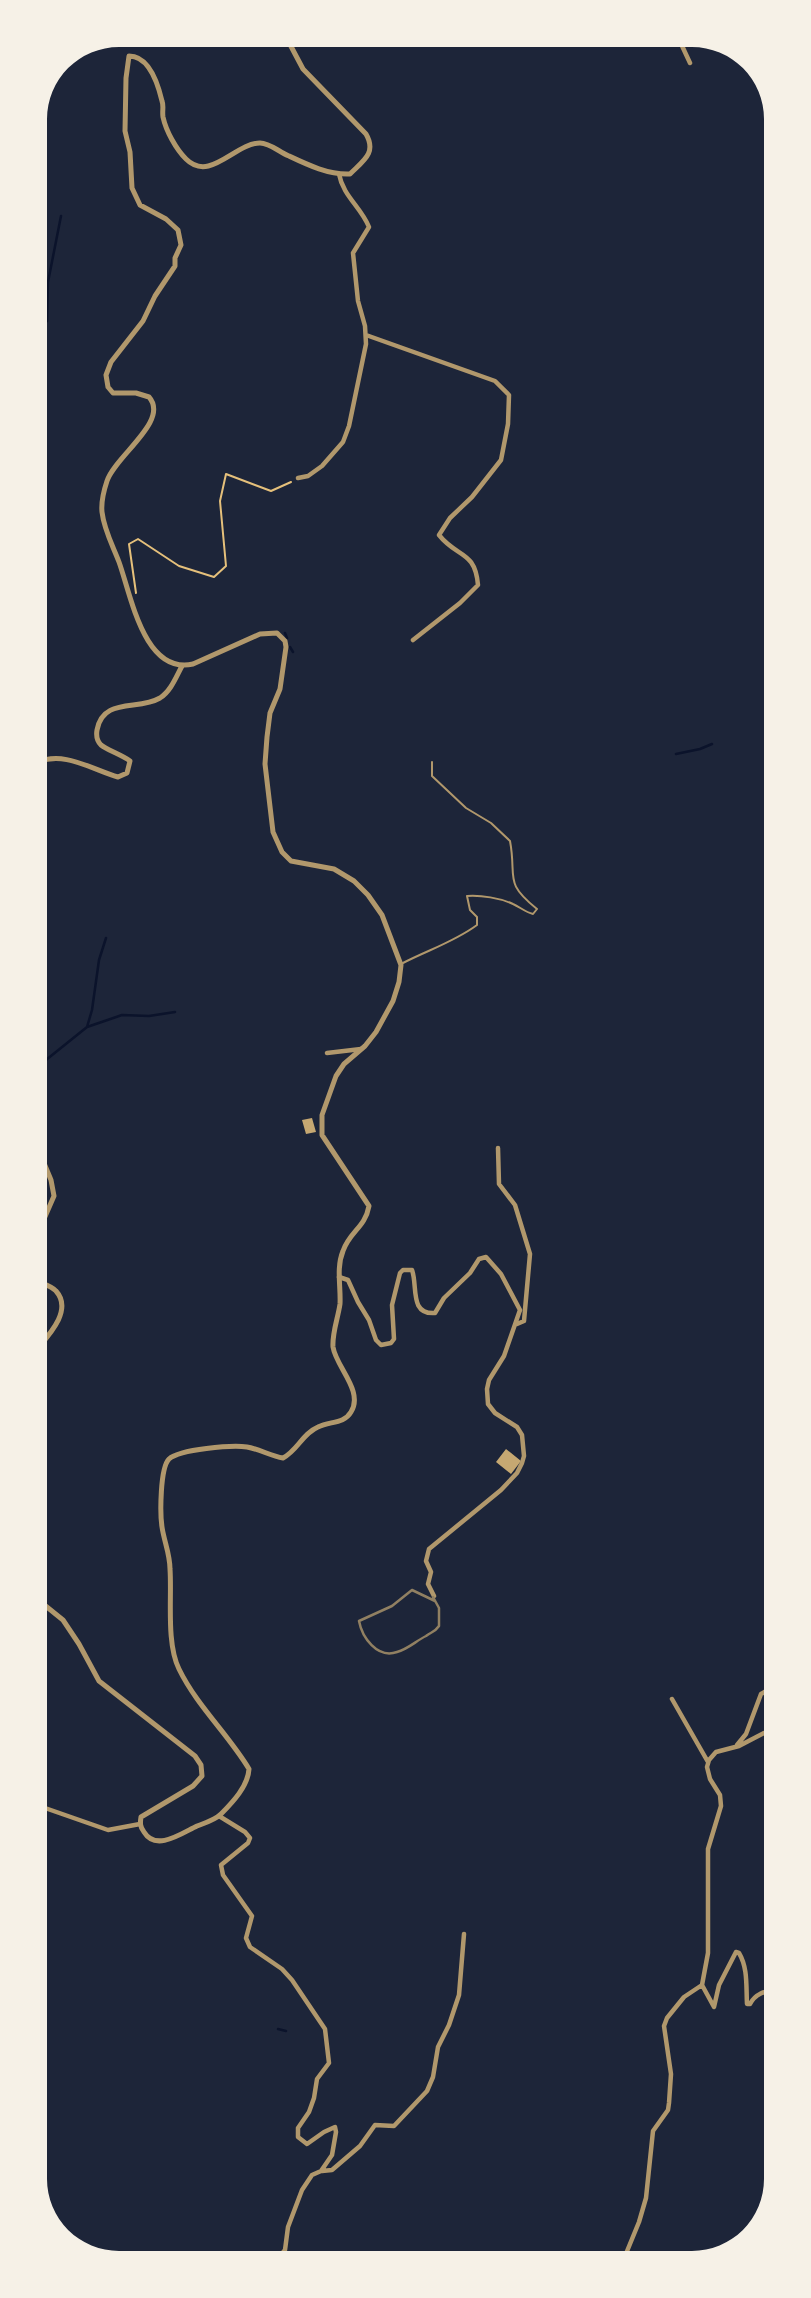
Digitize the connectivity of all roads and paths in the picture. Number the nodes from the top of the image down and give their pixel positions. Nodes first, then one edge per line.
1 (291, 47) edge
2 (683, 47) edge
3 (690, 62) dead end
4 (339, 174) junction
5 (366, 335) junction
6 (298, 478) joint
7 (137, 601) dead end
8 (413, 640) dead end
9 (182, 666) junction
10 (47, 759) edge
11 (432, 762) dead end
12 (401, 965) junction
13 (362, 1049) junction
14 (327, 1054) dead end
15 (498, 1148) dead end
16 (47, 1170) edge
17 (47, 1212) edge
18 (339, 1277) junction
19 (47, 1286) edge
20 (517, 1325) junction
21 (47, 1337) edge
22 (434, 1596) dead end
23 (47, 1607) edge
24 (764, 1692) edge
25 (672, 1699) dead end
26 (764, 1733) edge
27 (737, 1746) junction
28 (708, 1763) junction
29 (47, 1809) edge
30 (219, 1816) junction
31 (140, 1824) junction
32 (464, 1934) dead end
33 (702, 1985) junction
34 (764, 1992) edge
35 (321, 2171) junction
36 (284, 2251) edge
37 (627, 2251) edge

1 - 4 street
2 - 3 street
4 - 5 street
4 - 9 street
5 - 6 street
5 - 8 street
6 - 7 path
9 - 10 street
9 - 12 street
11 - 12 lane
12 - 13 street
13 - 14 street
13 - 18 street
15 - 20 street
16 - 17 street
18 - 20 street
18 - 30 street
19 - 21 street
20 - 22 street
23 - 31 street
24 - 27 street
25 - 28 street
26 - 27 street
27 - 28 street
28 - 33 street
29 - 31 street
30 - 31 street
30 - 35 street
32 - 35 street
33 - 34 street
33 - 37 street
35 - 36 street

